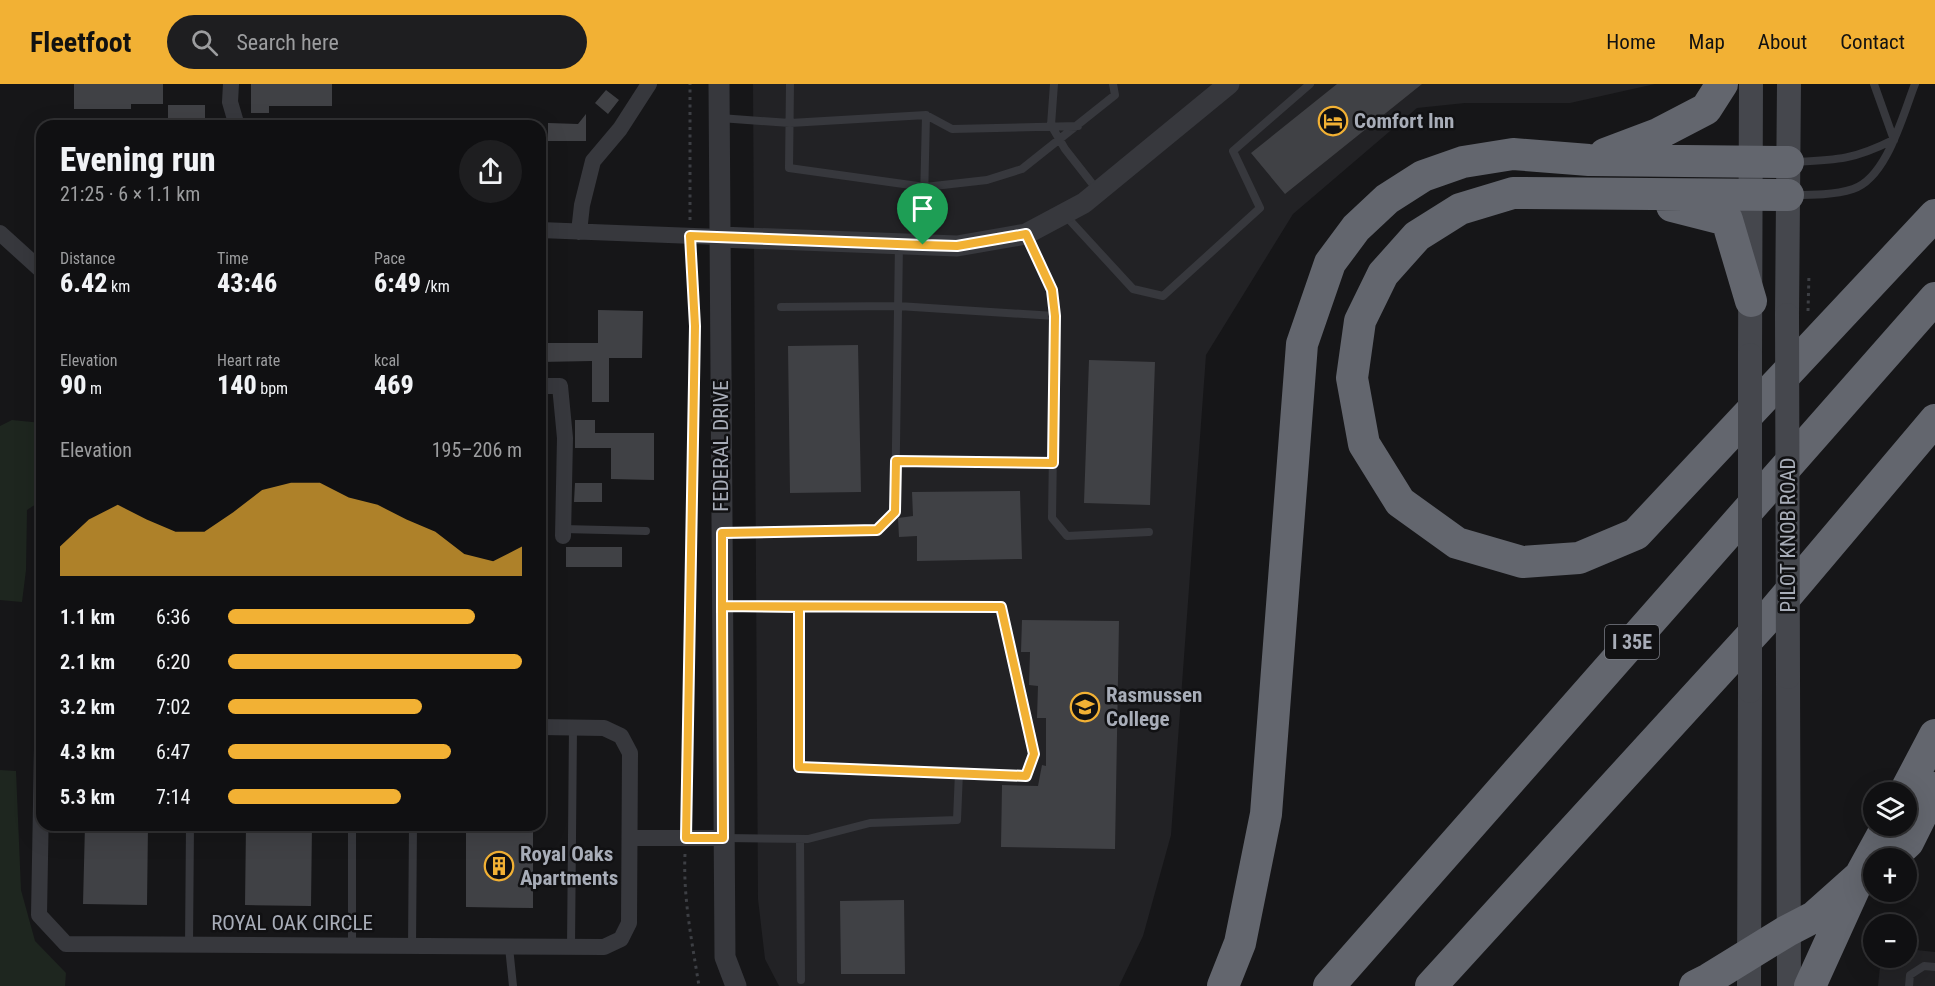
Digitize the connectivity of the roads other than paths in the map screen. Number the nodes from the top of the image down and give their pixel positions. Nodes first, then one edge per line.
1 (231, 84) edge
2 (649, 84) edge
3 (719, 84) edge
4 (790, 84) edge
5 (1054, 84) edge
6 (1113, 84) edge
7 (1229, 84) edge
8 (1310, 84) edge
9 (1722, 84) edge
10 (1750, 84) edge
11 (1789, 84) edge
12 (1874, 84) edge
13 (1915, 84) edge
14 (926, 115) junction
15 (720, 118) junction
16 (235, 120) edge
17 (790, 123) junction
18 (1051, 125) junction
19 (1078, 126) junction
20 (1894, 140) junction
21 (1060, 141) junction
22 (1589, 160) junction
23 (1752, 162) junction
24 (1788, 162) junction
25 (925, 187) junction
26 (1098, 192) junction
27 (1628, 194) junction
28 (1751, 195) junction
29 (1788, 195) junction
30 (1064, 214) junction
31 (1935, 215) edge
32 (546, 230) edge
33 (579, 232) junction
34 (0, 233) edge
35 (1026, 234) junction
36 (720, 237) junction
37 (898, 244) junction
38 (923, 245) junction
39 (36, 266) edge
40 (1935, 298) edge
41 (1751, 301) junction
42 (898, 306) junction
43 (780, 307) dead end
44 (1055, 316) junction
45 (546, 386) edge
46 (1935, 420) edge
47 (896, 461) junction
48 (1053, 463) junction
49 (646, 531) dead end
50 (1149, 531) dead end
51 (562, 532) joint
52 (722, 533) junction
53 (722, 606) junction
54 (799, 607) junction
55 (546, 727) edge
56 (573, 728) junction
57 (1935, 735) edge
58 (959, 772) junction
59 (1910, 782) edge
60 (1935, 788) edge
61 (41, 831) edge
62 (190, 831) edge
63 (352, 831) edge
64 (412, 831) edge
65 (631, 838) junction
66 (723, 838) junction
67 (800, 839) junction
68 (1899, 848) edge
69 (1863, 875) edge
70 (1863, 885) edge
71 (1787, 931) junction
72 (189, 945) junction
73 (352, 946) junction
74 (412, 946) junction
75 (509, 947) junction
76 (570, 947) junction
77 (1749, 955) junction
78 (1935, 967) edge
79 (801, 980) dead end
80 (513, 986) edge
81 (736, 986) edge
82 (1223, 986) edge
83 (1329, 986) edge
84 (1431, 986) edge
85 (1695, 986) edge
86 (1749, 986) edge
87 (1789, 986) edge
88 (1810, 986) edge
89 (1909, 986) edge

1 - 16 street
2 - 33 street
3 - 15 street, FEDERAL DRIVE
4 - 17 lane
5 - 18 lane
6 - 19 lane
7 - 26 street
8 - 30 lane
9 - 22 highway
10 - 23 main road, PILOT KNOB ROAD
11 - 24 main road, PILOT KNOB ROAD
12 - 20 lane
13 - 20 lane
14 - 17 lane
14 - 18 lane
14 - 25 lane
15 - 17 lane
15 - 36 street, FEDERAL DRIVE
17 - 25 lane
18 - 19 lane
18 - 21 lane
19 - 21 lane
20 - 24 lane
20 - 29 lane
21 - 25 lane
21 - 26 lane
22 - 23 highway
22 - 82 highway
23 - 24 highway
23 - 28 main road, PILOT KNOB ROAD
24 - 29 main road, PILOT KNOB ROAD
25 - 38 lane
26 - 30 street
27 - 28 highway
27 - 31 highway
27 - 41 highway
28 - 29 highway
28 - 41 main road, PILOT KNOB ROAD
29 - 71 main road, PILOT KNOB ROAD, bridge
30 - 35 street
32 - 33 street
33 - 36 street
34 - 39 street
35 - 38 street
35 - 44 lane
36 - 37 street
36 - 52 street, FEDERAL DRIVE
37 - 38 street
37 - 42 lane
40 - 83 highway, I 35E
41 - 77 main road, PILOT KNOB ROAD, bridge
42 - 43 lane
42 - 44 lane
42 - 47 lane
44 - 48 lane
45 - 51 street
46 - 84 highway
47 - 48 lane
47 - 52 lane
48 - 50 lane
49 - 51 lane
52 - 53 street, FEDERAL DRIVE
53 - 54 lane
53 - 66 street, FEDERAL DRIVE
54 - 58 lane
54 - 58 lane
55 - 56 street, ROYAL OAK CIRCLE
56 - 65 street, ROYAL OAK CIRCLE
56 - 76 lane
57 - 59 highway
58 - 67 lane
60 - 68 highway
61 - 72 street, ROYAL OAK CIRCLE
62 - 72 lane
63 - 73 lane
64 - 74 lane
65 - 66 street
65 - 76 street, ROYAL OAK CIRCLE
66 - 67 lane
66 - 81 street, FEDERAL DRIVE
67 - 79 lane
69 - 71 highway
70 - 88 highway
71 - 77 highway
71 - 87 main road, PILOT KNOB ROAD
72 - 73 street, ROYAL OAK CIRCLE
73 - 74 street, ROYAL OAK CIRCLE
74 - 75 street, ROYAL OAK CIRCLE
75 - 76 street, ROYAL OAK CIRCLE
75 - 80 lane
77 - 85 highway
77 - 86 main road, PILOT KNOB ROAD
78 - 89 lane

